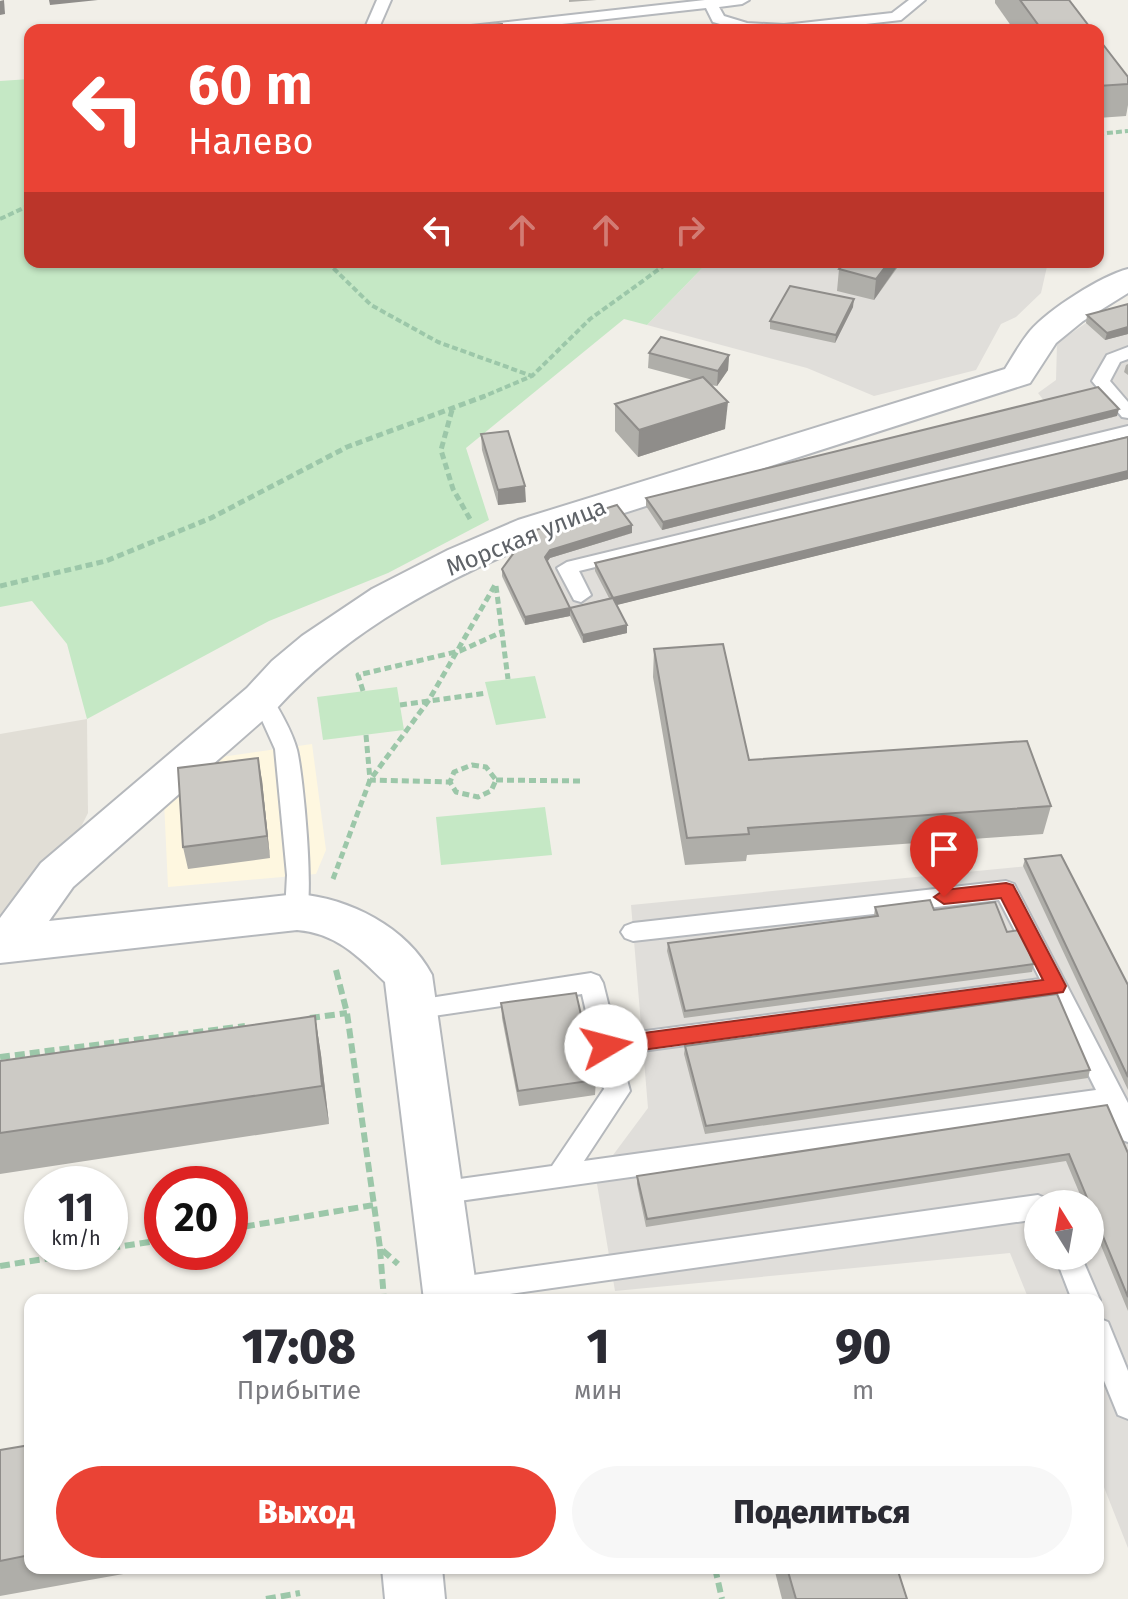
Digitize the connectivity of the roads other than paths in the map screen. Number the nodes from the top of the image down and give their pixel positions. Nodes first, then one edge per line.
1 (384, 0) edge
2 (742, 0) edge
3 (918, 0) edge
4 (711, 3) junction
5 (896, 17) junction
6 (374, 24) edge
7 (524, 24) edge
8 (736, 24) edge
9 (831, 24) edge
10 (901, 24) edge
11 (1128, 279) edge
12 (1128, 352) edge
13 (1128, 413) edge
14 (1128, 431) edge
15 (581, 595) dead end
16 (262, 698) junction
17 (297, 912) junction
18 (633, 932) dead end
19 (4, 944) edge
20 (1056, 986) junction
21 (413, 1009) junction
22 (606, 1046) junction
23 (1113, 1098) junction
24 (1128, 1131) edge
25 (560, 1175) junction
26 (438, 1193) junction
27 (1024, 1209) edge
28 (1074, 1270) edge
29 (451, 1294) edge
30 (458, 1294) edge
31 (1084, 1294) edge
32 (1104, 1346) edge
33 (1128, 1406) edge
34 (413, 1574) edge
35 (415, 1599) edge

1 - 6 lane
2 - 4 lane
3 - 5 lane
4 - 7 lane
4 - 8 lane
5 - 9 lane
5 - 10 lane
11 - 16 street, Морская улица
12 - 13 lane
14 - 15 lane
16 - 17 lane
16 - 19 street, Морская улица
17 - 19 street
17 - 21 street
18 - 20 lane
20 - 22 lane
20 - 23 lane
21 - 22 lane
21 - 26 street
22 - 25 lane
23 - 24 lane
23 - 25 lane
25 - 26 lane
26 - 29 street
27 - 30 lane
28 - 31 lane
32 - 33 lane
34 - 35 street

